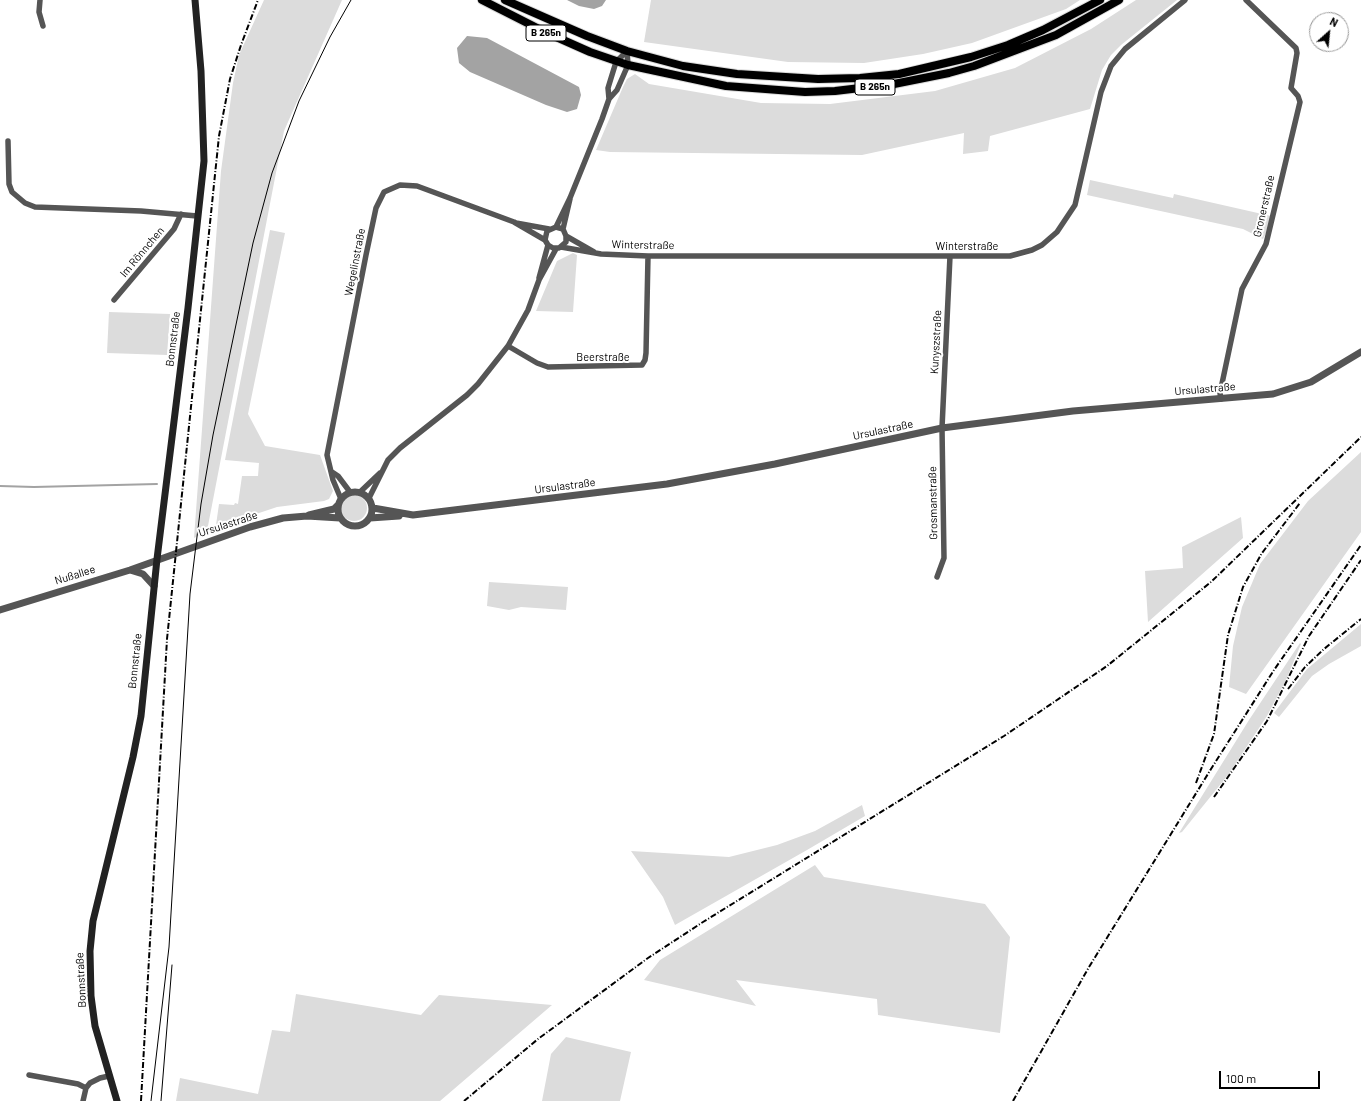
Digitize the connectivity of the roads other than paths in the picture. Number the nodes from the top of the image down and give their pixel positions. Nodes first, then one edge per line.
1 (40, 0) edge
2 (195, 0) edge
3 (482, 0) edge
4 (505, 0) edge
5 (1100, 0) edge
6 (1119, 0) edge
7 (1185, 0) edge
8 (1246, 0) edge
9 (43, 26) dead end
10 (627, 51) junction
11 (616, 62) junction
12 (628, 65) junction
13 (609, 99) junction
14 (8, 141) dead end
15 (570, 198) junction
16 (182, 214) junction
17 (197, 216) junction
18 (514, 222) junction
19 (556, 227) junction
20 (549, 229) junction
21 (563, 229) junction
22 (566, 236) junction
23 (546, 242) junction
24 (559, 248) junction
25 (594, 252) junction
26 (648, 256) junction
27 (950, 256) junction
28 (539, 280) junction
29 (114, 300) dead end
30 (508, 346) junction
31 (1361, 352) edge
32 (1221, 398) junction
33 (942, 428) junction
34 (332, 472) junction
35 (380, 473) junction
36 (350, 492) junction
37 (360, 492) junction
38 (369, 498) junction
39 (340, 502) junction
40 (373, 508) junction
41 (403, 515) junction
42 (307, 516) junction
43 (340, 518) junction
44 (370, 518) junction
45 (157, 559) junction
46 (130, 570) junction
47 (937, 577) dead end
48 (154, 586) junction
49 (0, 610) edge
50 (29, 1075) dead end
51 (109, 1076) junction
52 (86, 1088) junction
53 (83, 1101) edge
54 (117, 1101) edge

1 - 9 street
2 - 17 main road, Bonnstraße
3 - 11 main road, B 265n
4 - 10 main road, B 265n
5 - 10 main road, B 265n
6 - 12 main road, B 265n
7 - 27 street, Winterstraße
8 - 32 street, Gronerstraße
10 - 11 street
10 - 12 street
11 - 12 main road, B 265n
11 - 13 street
12 - 13 street
13 - 15 street
14 - 16 street
15 - 19 street
15 - 21 street
16 - 17 street
16 - 29 street, Im Rönnchen
17 - 45 main road, Bonnstraße
18 - 20 street, Wegelinstraße
18 - 23 street, Wegelinstraße
18 - 34 street, Wegelinstraße
19 - 20 street
19 - 21 street
20 - 23 street
21 - 22 street
22 - 24 street
22 - 25 street, Winterstraße
23 - 24 street
23 - 28 street
24 - 25 street, Winterstraße
24 - 28 street
25 - 26 street, Winterstraße
26 - 27 street, Winterstraße
26 - 30 street, Beerstraße
27 - 33 street, Kunyszstraße
28 - 30 street
30 - 35 street
31 - 32 street, Ursulastraße
32 - 33 street, Ursulastraße
33 - 41 street, Ursulastraße
33 - 47 street, Grosmanstraße
34 - 36 street
34 - 39 street, Wegelinstraße
35 - 37 street
35 - 38 street
36 - 37 street
36 - 39 street, Ursulastraße
37 - 38 street
38 - 40 street
39 - 42 street, Ursulastraße
39 - 43 street
40 - 41 street, Ursulastraße
40 - 44 street
41 - 44 street, Ursulastraße
42 - 43 street, Ursulastraße
42 - 45 street, Ursulastraße
43 - 44 street, Ursulastraße
45 - 46 street, Nußallee
45 - 48 main road, Bonnstraße
46 - 48 street
46 - 49 street, Nußallee
48 - 51 main road, Bonnstraße
50 - 52 street
51 - 52 street
51 - 54 main road, Bonnstraße
52 - 53 street

